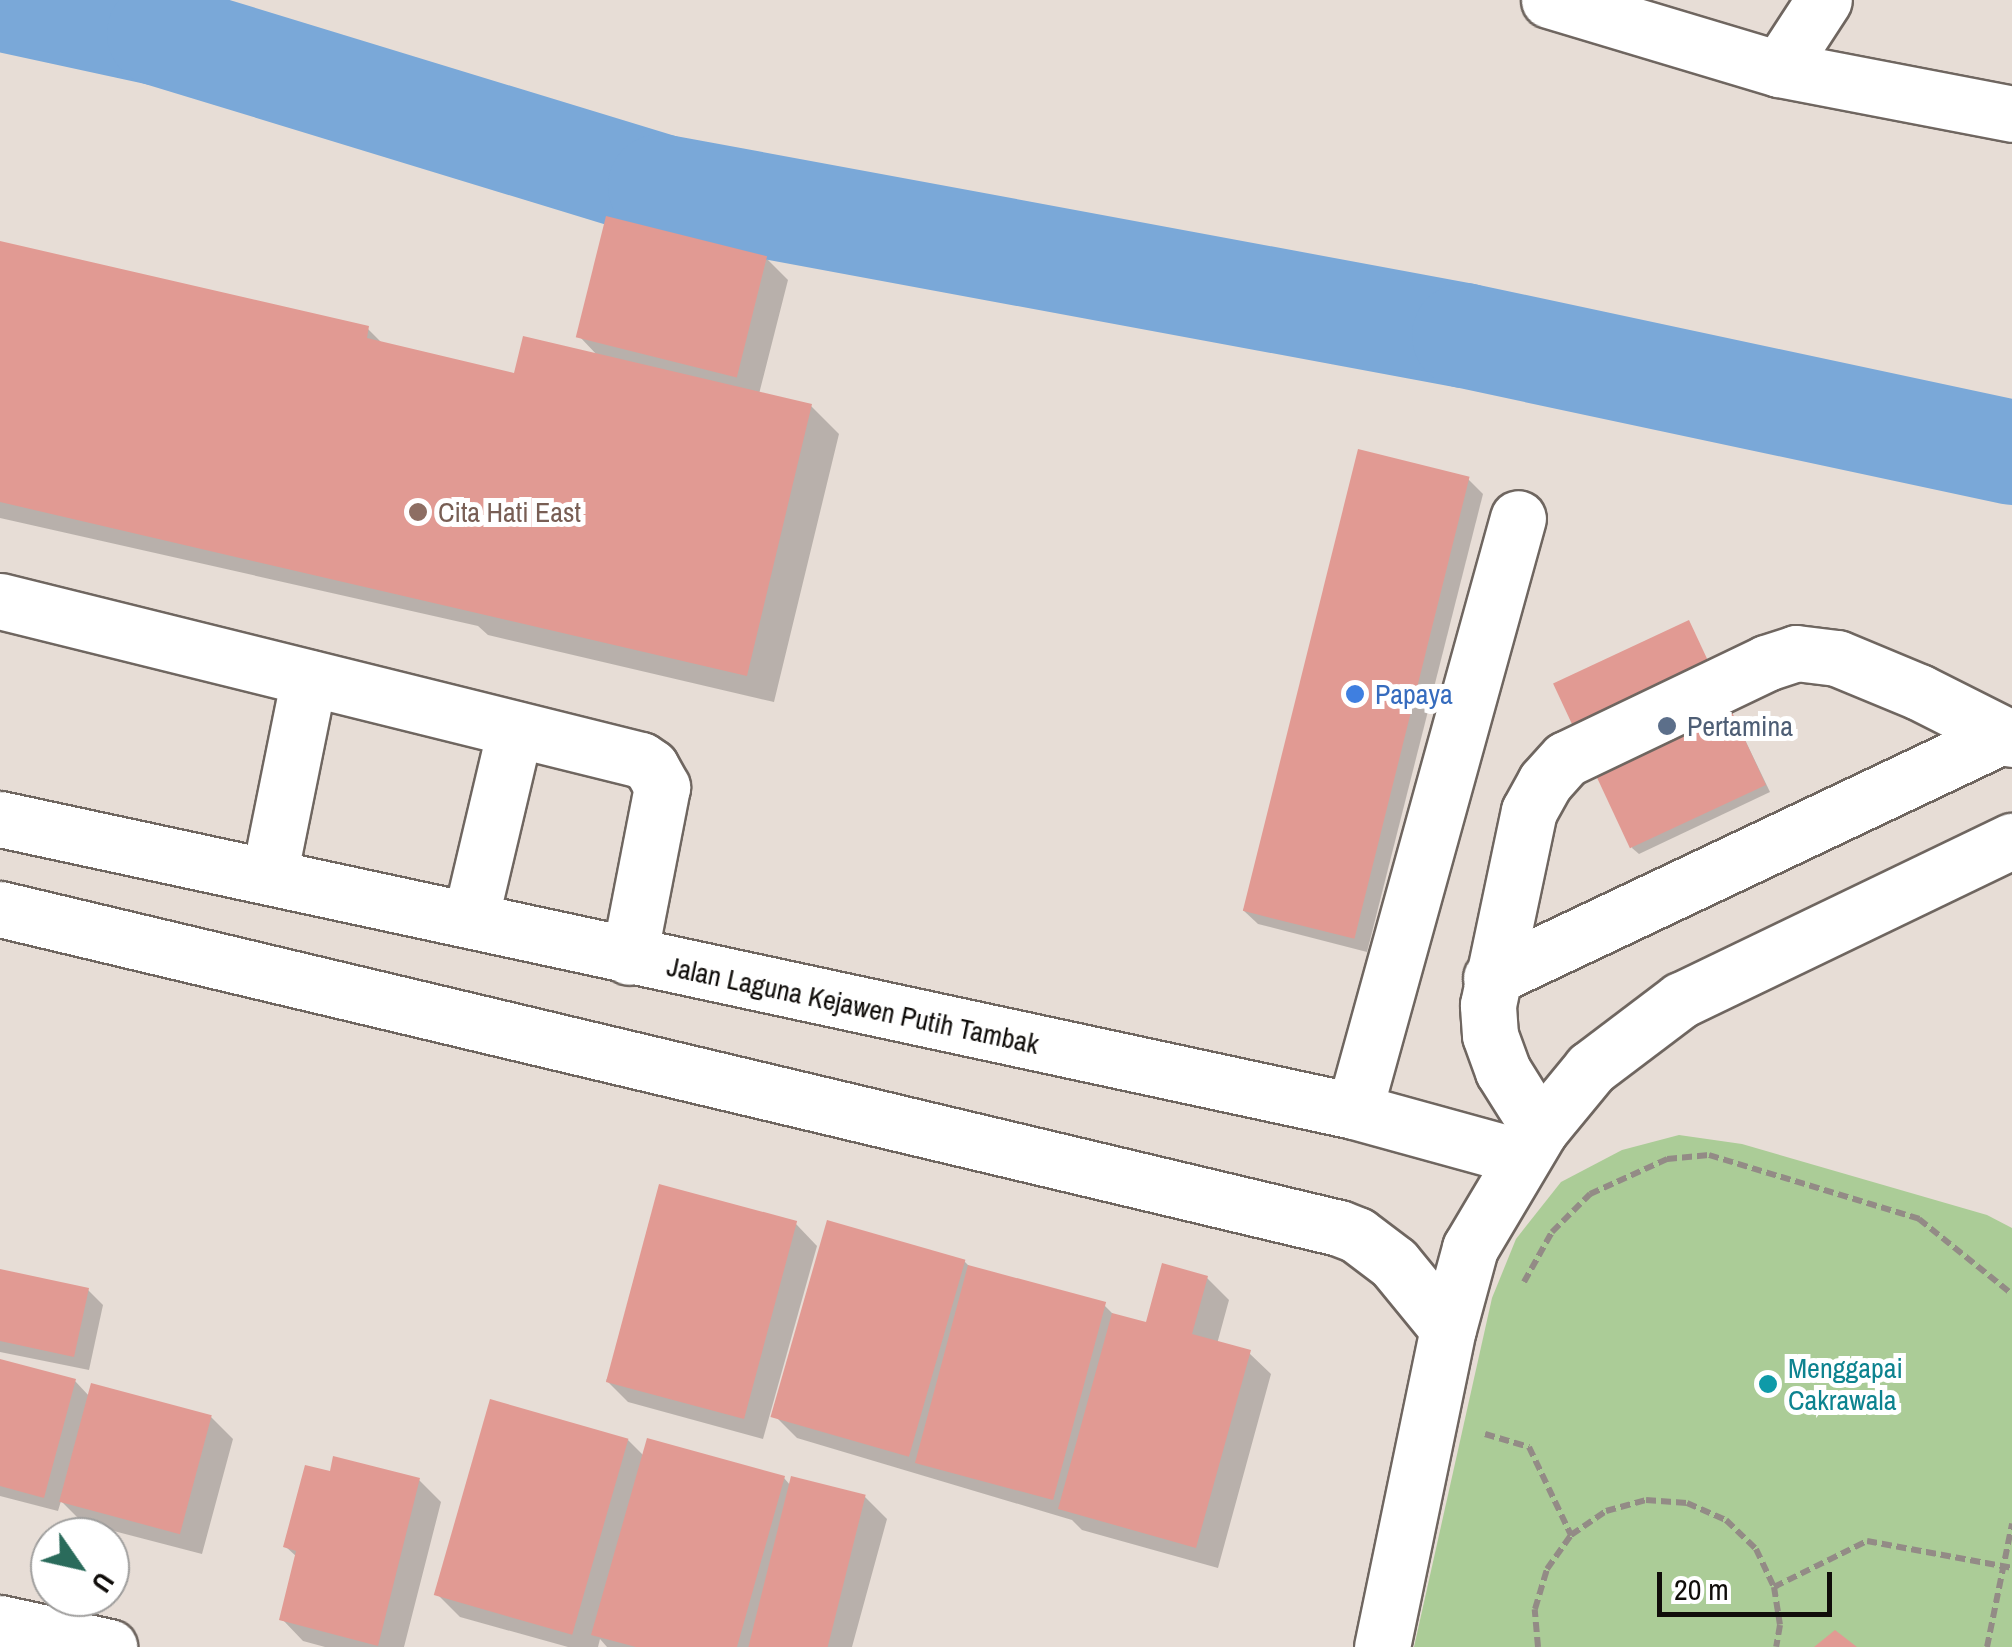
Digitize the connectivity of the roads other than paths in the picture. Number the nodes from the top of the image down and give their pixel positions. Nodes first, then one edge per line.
1 (1549, 0) edge
2 (1824, 0) edge
3 (1779, 69) junction
4 (2012, 114) edge
5 (1518, 518) dead end
6 (0, 602) edge
7 (309, 678) junction
8 (514, 729) junction
9 (2007, 738) edge
10 (10, 821) edge
11 (2012, 842) edge
12 (268, 876) junction
13 (3, 910) edge
14 (470, 920) junction
15 (629, 957) junction
16 (1491, 978) junction
17 (1354, 1112) junction
18 (1530, 1143) junction
19 (1448, 1329) junction
20 (0, 1623) edge
21 (109, 1647) edge
22 (1382, 1647) edge

1 - 3 street
2 - 3 street
3 - 4 street
5 - 17 street
6 - 7 street
7 - 8 street
7 - 12 street
8 - 14 street
8 - 15 street
9 - 16 street
9 - 16 street
10 - 12 street, Jalan Laguna Kejawen Putih Tambak
10 - 13 street
11 - 18 street
12 - 14 street, Jalan Laguna Kejawen Putih Tambak
13 - 19 street
14 - 15 street, Jalan Laguna Kejawen Putih Tambak
15 - 17 street, Jalan Laguna Kejawen Putih Tambak
16 - 18 street
17 - 18 street, Jalan Laguna Kejawen Putih Tambak
18 - 19 street
19 - 22 street
20 - 21 street

